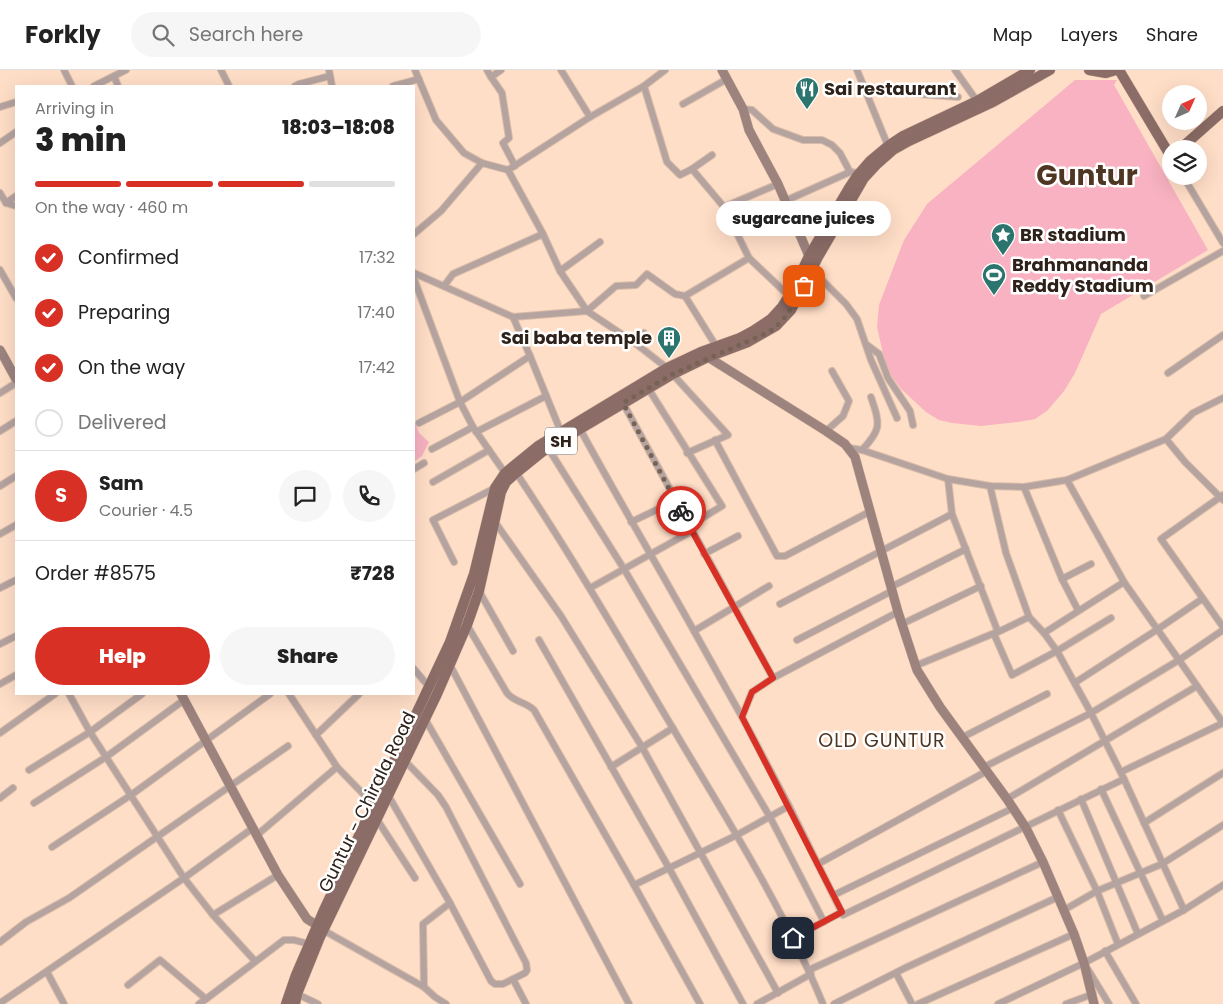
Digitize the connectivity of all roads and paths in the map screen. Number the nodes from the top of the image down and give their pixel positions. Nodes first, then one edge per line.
1 (64, 70) edge
2 (126, 70) edge
3 (221, 70) edge
4 (415, 70) edge
5 (487, 70) edge
6 (501, 70) edge
7 (561, 70) edge
8 (666, 70) edge
9 (722, 70) edge
10 (857, 70) edge
11 (955, 70) edge
12 (1030, 70) edge
13 (1050, 70) edge
14 (1089, 70) edge
15 (1117, 70) edge
16 (329, 73) edge
17 (114, 76) junction
18 (491, 77) junction
19 (419, 79) junction
20 (727, 79) junction
21 (72, 85) edge
22 (96, 85) edge
23 (118, 85) edge
24 (228, 85) edge
25 (297, 85) edge
26 (397, 85) edge
27 (644, 86) junction
28 (865, 90) junction
29 (958, 97) dead end
30 (976, 101) junction
31 (15, 102) edge
32 (683, 104) dead end
33 (0, 107) edge
34 (743, 109) junction
35 (1223, 111) edge
36 (590, 117) junction
37 (15, 133) edge
38 (1190, 140) edge
39 (1162, 142) edge
40 (0, 143) edge
41 (888, 146) junction
42 (712, 154) dead end
43 (482, 163) junction
44 (515, 166) junction
45 (692, 169) junction
46 (508, 170) junction
47 (854, 172) junction
48 (778, 184) junction
49 (1188, 185) edge
50 (0, 193) edge
51 (15, 197) edge
52 (786, 201) junction
53 (6, 203) junction
54 (15, 206) edge
55 (724, 207) junction
56 (415, 233) edge
57 (543, 234) junction
58 (600, 242) dead end
59 (1223, 243) edge
60 (1223, 251) edge
61 (809, 256) junction
62 (749, 258) junction
63 (0, 270) edge
64 (812, 270) junction
65 (560, 271) junction
66 (415, 273) edge
67 (415, 282) edge
68 (444, 286) junction
69 (15, 296) edge
70 (685, 296) junction
71 (789, 296) junction
72 (1144, 296) dead end
73 (588, 311) junction
74 (513, 317) junction
75 (644, 333) dead end
76 (1223, 335) edge
77 (636, 343) junction
78 (867, 345) junction
79 (716, 346) junction
80 (0, 350) edge
81 (704, 355) junction
82 (530, 356) junction
83 (832, 370) dead end
84 (670, 371) junction
85 (1168, 373) dead end
86 (15, 377) edge
87 (15, 384) edge
88 (648, 388) junction
89 (0, 393) edge
90 (546, 396) junction
91 (871, 397) dead end
92 (1223, 398) edge
93 (460, 402) junction
94 (623, 403) junction
95 (897, 418) dead end
96 (15, 422) edge
97 (419, 423) dead end
98 (912, 425) dead end
99 (475, 429) junction
100 (580, 429) junction
101 (0, 431) edge
102 (826, 431) junction
103 (561, 432) junction
104 (716, 440) junction
105 (1166, 440) junction
106 (548, 448) junction
107 (849, 448) junction
108 (432, 449) dead end
109 (489, 450) junction
110 (862, 450) junction
111 (687, 453) junction
112 (424, 463) dead end
113 (415, 468) edge
114 (511, 471) junction
115 (15, 477) edge
116 (948, 479) junction
117 (1067, 480) junction
118 (433, 482) dead end
119 (0, 486) edge
120 (990, 486) junction
121 (1024, 487) junction
122 (495, 488) junction
123 (1222, 497) edge
124 (675, 500) junction
125 (871, 510) junction
126 (952, 514) junction
127 (495, 522) junction
128 (631, 522) junction
129 (15, 526) edge
130 (691, 528) junction
131 (0, 534) edge
132 (738, 536) dead end
133 (966, 549) junction
134 (882, 551) junction
135 (651, 553) junction
136 (704, 554) junction
137 (454, 562) dead end
138 (1091, 564) dead end
139 (624, 568) junction
140 (1062, 580) junction
141 (1124, 582) junction
142 (15, 583) edge
143 (769, 586) dead end
144 (981, 586) junction
145 (0, 588) edge
146 (590, 588) junction
147 (892, 589) junction
148 (479, 591) junction
149 (1202, 599) junction
150 (780, 604) dead end
151 (734, 608) junction
152 (1078, 610) junction
153 (898, 612) junction
154 (1029, 617) junction
155 (1111, 618) dead end
156 (902, 624) junction
157 (467, 625) junction
158 (1223, 628) edge
159 (1158, 629) junction
160 (694, 631) junction
161 (996, 633) junction
162 (1044, 633) junction
163 (15, 636) edge
164 (539, 640) dead end
165 (797, 640) dead end
166 (0, 644) edge
167 (513, 651) dead end
168 (1057, 651) junction
169 (1179, 660) junction
170 (450, 665) junction
171 (915, 666) junction
172 (415, 670) edge
173 (15, 676) edge
174 (773, 678) junction
175 (1076, 682) junction
176 (0, 684) edge
177 (1197, 686) junction
178 (430, 688) junction
179 (1047, 694) dead end
180 (54, 695) edge
181 (70, 695) edge
182 (141, 695) edge
183 (269, 695) edge
184 (290, 695) edge
185 (358, 695) edge
186 (182, 697) edge
187 (1091, 713) junction
188 (742, 717) junction
189 (424, 719) junction
190 (1223, 723) edge
191 (673, 728) junction
192 (2, 731) edge
193 (90, 732) junction
194 (316, 736) junction
195 (962, 738) junction
196 (1105, 740) junction
197 (206, 741) junction
198 (288, 746) dead end
199 (642, 747) junction
200 (106, 757) junction
201 (404, 760) junction
202 (337, 767) junction
203 (611, 767) junction
204 (986, 769) junction
205 (29, 770) dead end
206 (1121, 772) junction
207 (1223, 773) edge
208 (1124, 779) junction
209 (230, 785) junction
210 (12, 788) dead end
211 (1101, 789) junction
212 (387, 794) junction
213 (131, 795) junction
214 (0, 798) edge
215 (1007, 799) junction
216 (1081, 799) junction
217 (34, 803) dead end
218 (373, 804) junction
219 (789, 806) junction
220 (1013, 808) junction
221 (1058, 810) junction
222 (770, 817) junction
223 (376, 818) junction
224 (1144, 823) junction
225 (1223, 825) edge
226 (1026, 828) junction
227 (255, 832) junction
228 (737, 835) junction
229 (157, 836) junction
230 (52, 847) dead end
231 (701, 853) junction
232 (1044, 862) junction
233 (818, 864) junction
234 (1162, 864) junction
235 (669, 868) junction
236 (1141, 872) junction
237 (278, 875) junction
238 (184, 878) junction
239 (415, 878) dead end
240 (1117, 883) junction
241 (520, 884) dead end
242 (1223, 884) edge
243 (634, 885) junction
244 (1097, 891) junction
245 (834, 895) junction
246 (1058, 897) junction
247 (450, 904) junction
248 (1064, 910) junction
249 (1184, 910) junction
250 (842, 912) junction
251 (213, 916) junction
252 (1163, 921) junction
253 (824, 922) junction
254 (320, 928) junction
255 (1074, 934) junction
256 (1138, 934) junction
257 (793, 938) junction
258 (0, 942) edge
259 (309, 944) junction
260 (1118, 944) junction
261 (1105, 951) junction
262 (255, 961) junction
263 (1084, 962) junction
264 (47, 972) junction
265 (810, 972) junction
266 (896, 973) junction
267 (513, 979) junction
268 (128, 985) dead end
269 (424, 987) junction
270 (778, 993) junction
271 (1093, 994) junction
272 (206, 999) junction
273 (296, 999) edge
274 (1135, 1002) edge
275 (0, 1003) edge
276 (64, 1004) edge
277 (198, 1004) edge
278 (286, 1004) edge
279 (318, 1004) edge
280 (446, 1004) edge
281 (526, 1004) edge
282 (629, 1004) edge
283 (700, 1004) edge
284 (743, 1004) edge
285 (757, 1004) edge
286 (823, 1004) edge
287 (834, 1004) edge
288 (912, 1004) edge
289 (918, 1004) edge
290 (998, 1004) edge
291 (1066, 1004) edge
292 (1094, 1004) edge
293 (1109, 1004) edge
294 (1126, 1004) edge

1 - 21 street
2 - 17 street
3 - 24 street
4 - 19 street
5 - 18 street
6 - 18 street
7 - 36 street
8 - 27 street
9 - 20 street
10 - 28 street
11 - 30 street
12 - 30 main road, Guntur - Chirala Road / SH
13 - 64 main road, Guntur - Chirala Road / SH
14 - 15 main road
15 - 39 main road
16 - 25 street
17 - 22 street
17 - 23 street
18 - 44 street
19 - 26 street
19 - 43 street
20 - 32 street
20 - 34 street
27 - 36 street
27 - 45 street
28 - 29 street
28 - 41 street
30 - 41 main road, Guntur - Chirala Road / SH
31 - 33 street
34 - 47 street
34 - 48 street
35 - 38 main road
36 - 44 street
37 - 40 street
41 - 47 main road, Guntur - Chirala Road / SH
42 - 45 street
43 - 46 street
43 - 56 street
44 - 46 street
45 - 55 street
46 - 57 street
47 - 52 street
47 - 61 main road, Guntur - Chirala Road / SH
48 - 52 street
48 - 55 street
49 - 59 street
50 - 53 street
51 - 53 street
52 - 61 street
53 - 54 street
55 - 62 street
57 - 65 street
57 - 68 street
58 - 65 street
60 - 72 street
61 - 71 main road, Guntur - Chirala Road / SH
62 - 70 street
62 - 71 street
63 - 69 street
64 - 78 street
64 - 81 main road, Guntur - Chirala Road / SH
65 - 73 street
66 - 68 street
67 - 93 street
68 - 74 street
70 - 73 street
70 - 79 street
71 - 79 main road, Guntur - Chirala Road / SH
73 - 74 street
73 - 77 street
74 - 82 street
75 - 77 street
76 - 85 street
77 - 84 street
78 - 95 street
78 - 98 street
79 - 81 main road, Guntur - Chirala Road / SH
80 - 86 street
81 - 84 main road, Guntur - Chirala Road / SH
81 - 102 street
82 - 90 street
82 - 93 street
83 - 102 street
84 - 88 main road, Guntur - Chirala Road / SH
84 - 103 main road, Guntur - Chirala Road / SH
84 - 104 street
87 - 89 street
88 - 94 main road, Guntur - Chirala Road / SH
88 - 111 street
90 - 99 street
90 - 103 street
91 - 110 street
92 - 105 street
93 - 97 street
93 - 99 street
94 - 100 main road, Guntur - Chirala Road / SH
94 - 124 street
96 - 101 street
99 - 108 street
99 - 109 street
100 - 106 main road, Guntur - Chirala Road / SH
100 - 128 street
102 - 107 street
103 - 114 main road, Guntur - Chirala Road / SH
104 - 111 street
104 - 125 street
105 - 117 street
105 - 123 street
106 - 114 main road, Guntur - Chirala Road / SH
106 - 139 street
107 - 110 street
107 - 125 street
109 - 114 street
109 - 118 street
110 - 116 street
111 - 130 street
112 - 113 street
114 - 122 main road, Guntur - Chirala Road / SH
114 - 127 main road, Guntur - Chirala Road / SH
114 - 146 street
115 - 119 street
116 - 120 street
116 - 126 street
117 - 121 street
117 - 141 street
120 - 121 street
120 - 154 street
121 - 140 street
122 - 137 street
122 - 178 main road, Guntur - Chirala Road / SH
123 - 149 street
124 - 128 street
124 - 130 street
125 - 134 street
126 - 133 street
126 - 134 street
127 - 148 main road, Guntur - Chirala Road / SH
127 - 199 street
128 - 135 street
129 - 131 street
130 - 135 street
130 - 136 street
132 - 136 street
133 - 144 street
133 - 147 street
134 - 147 street
134 - 150 street
135 - 139 street
135 - 160 street
136 - 151 street
138 - 140 street
139 - 146 street
139 - 222 street
140 - 152 street
141 - 152 street
141 - 159 street
142 - 145 street
143 - 151 street
144 - 156 street
144 - 161 street
146 - 191 street
147 - 153 street
147 - 165 street
148 - 157 main road, Guntur - Chirala Road / SH
148 - 167 street
149 - 158 street
149 - 159 street
151 - 160 street
151 - 174 street
152 - 162 street
153 - 156 street
153 - 174 street
154 - 161 street
154 - 162 street
155 - 168 street
156 - 171 street
157 - 170 main road, Guntur - Chirala Road / SH
157 - 243 street
158 - 169 street
159 - 169 street
159 - 175 street
160 - 188 street
161 - 168 street
161 - 171 street
162 - 168 street
163 - 166 street
164 - 203 street
168 - 175 street
169 - 177 street
169 - 187 street
170 - 189 main road, Guntur - Chirala Road / SH
170 - 282 street
171 - 195 street
172 - 178 street
173 - 176 street
174 - 188 street
175 - 187 street
177 - 190 street
177 - 196 street
178 - 218 main road, Guntur - Chirala Road / SH
179 - 195 street
180 - 192 street
181 - 193 street
182 - 193 street
183 - 197 street
184 - 194 street
185 - 194 street
186 - 197 street
186 - 200 street
187 - 196 street
187 - 204 street
188 - 219 street
189 - 201 main road, Guntur - Chirala Road / SH
189 - 241 street
190 - 206 street
191 - 199 street
191 - 228 street
193 - 200 street
193 - 205 street
194 - 202 street
195 - 204 street
196 - 206 street
196 - 215 street
197 - 209 street
197 - 213 street
198 - 209 street
199 - 203 street
199 - 231 street
200 - 213 street
200 - 217 street
201 - 212 main road, Guntur - Chirala Road / SH
201 - 267 street
202 - 218 street
202 - 227 street
203 - 235 street
204 - 215 street
204 - 233 street
206 - 208 street
207 - 224 street
208 - 211 street
208 - 224 street
209 - 227 street
209 - 229 street
210 - 214 street
211 - 216 street
211 - 236 street
212 - 223 main road, Guntur - Chirala Road / SH
212 - 247 street
213 - 229 street
213 - 230 street
215 - 220 street
216 - 221 street
216 - 240 street
218 - 254 main road, Guntur - Chirala Road / SH
219 - 222 street
219 - 233 street
220 - 226 street
220 - 245 street
221 - 226 street
221 - 244 street
222 - 228 street
222 - 253 street
223 - 239 street
223 - 254 main road, Guntur - Chirala Road / SH
224 - 234 street
225 - 234 street
226 - 232 street
226 - 250 street
227 - 237 street
227 - 238 street
228 - 231 street
228 - 257 street
229 - 238 street
229 - 258 street
231 - 235 street
231 - 270 street
232 - 246 street
232 - 265 street
233 - 245 street
234 - 236 street
234 - 249 street
235 - 243 street
235 - 284 street
236 - 240 street
236 - 252 street
237 - 251 street
237 - 254 street
238 - 251 street
238 - 264 street
240 - 244 street
240 - 256 street
242 - 249 street
243 - 283 street
244 - 248 street
244 - 260 street
245 - 250 street
246 - 248 street
246 - 266 street
247 - 267 street
247 - 269 street
248 - 255 street
249 - 252 street
250 - 253 street
251 - 262 street
252 - 256 street
253 - 257 street
254 - 259 main road, Guntur - Chirala Road / SH
254 - 269 street
254 - 273 main road, Guntur - Chirala Road / SH
255 - 263 street
255 - 289 street
256 - 260 street
257 - 265 street
259 - 262 street
259 - 278 main road, Guntur - Chirala Road / SH
260 - 261 street
261 - 263 street
261 - 274 street
262 - 272 street
263 - 271 street
263 - 290 street
263 - 293 street
264 - 275 street
264 - 276 street
265 - 270 street
265 - 286 street
266 - 287 street
266 - 288 street
267 - 281 street
268 - 272 street
269 - 280 street
270 - 285 street
271 - 291 street
271 - 292 street
272 - 277 street
273 - 279 street
274 - 294 street

